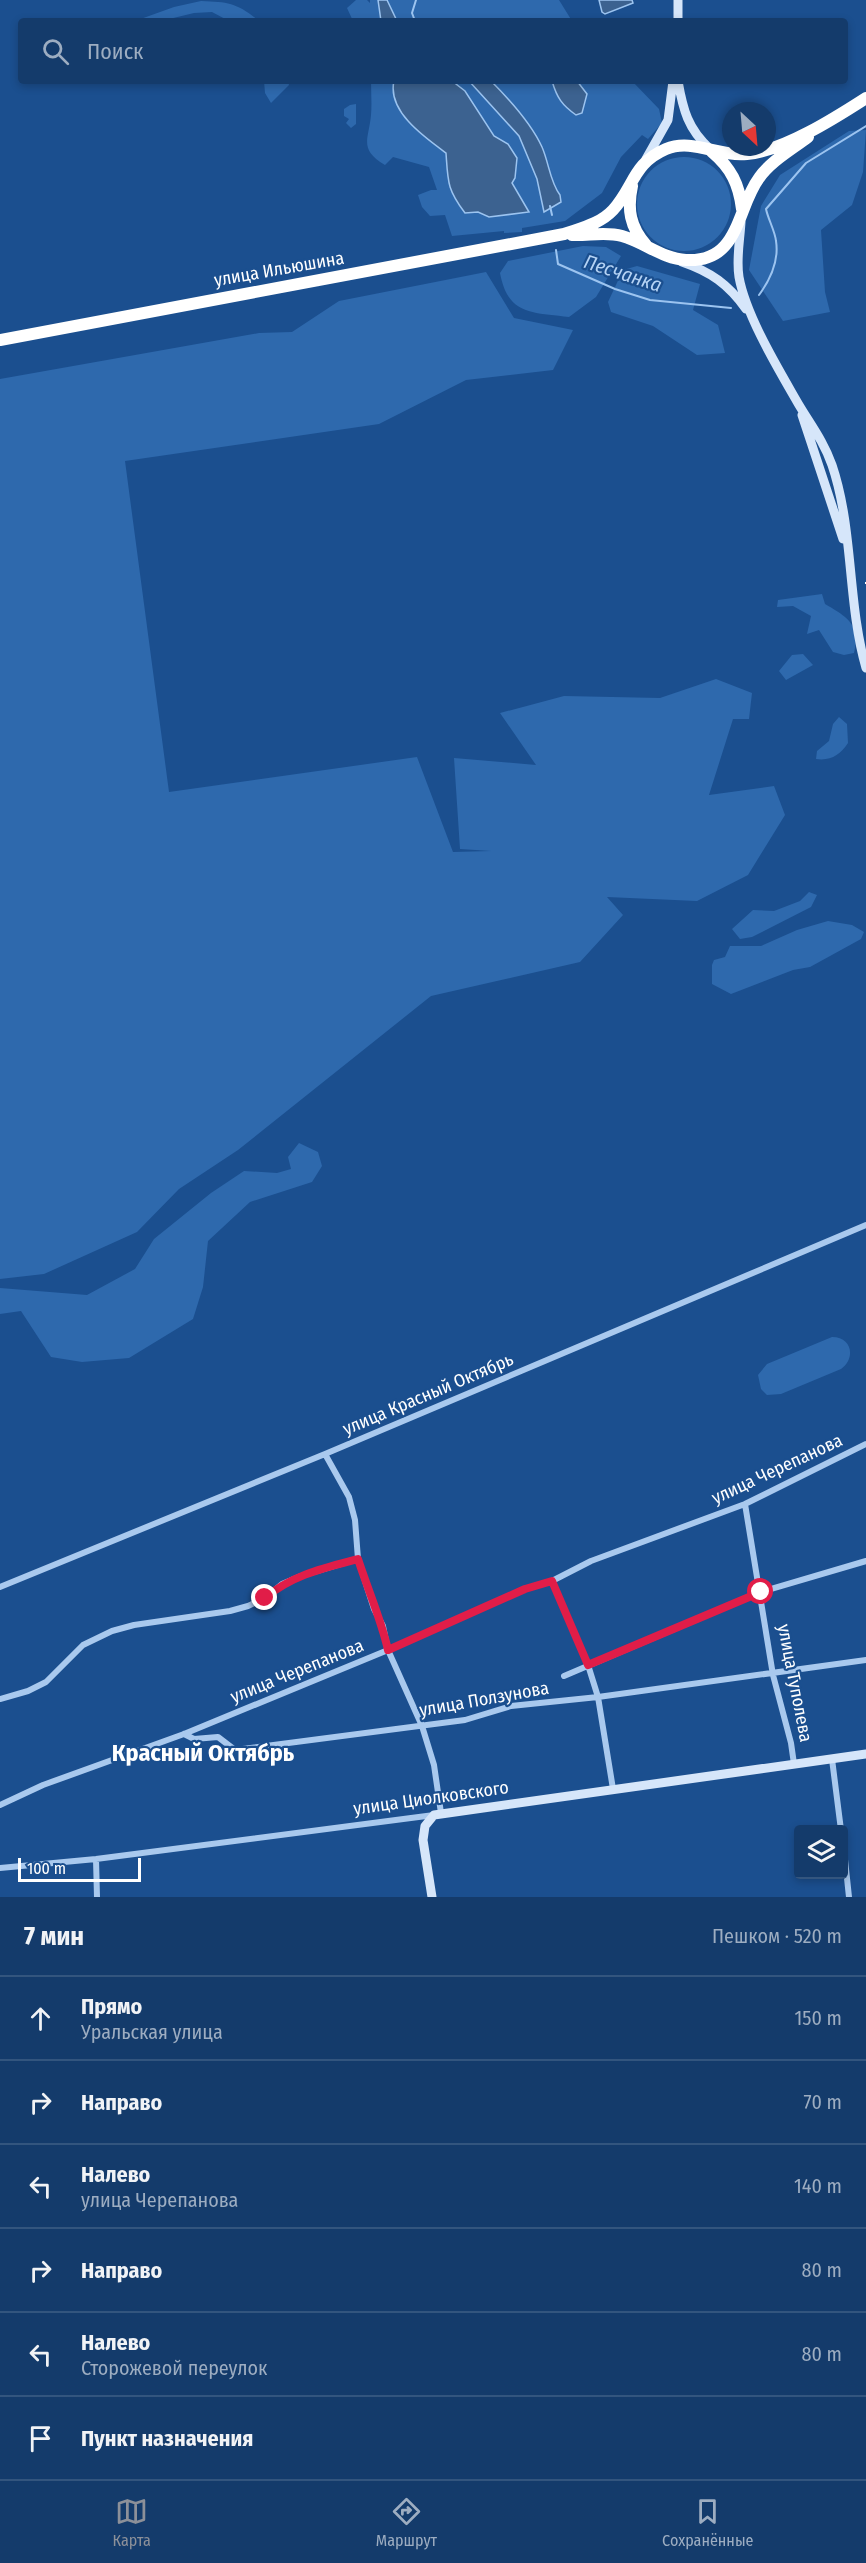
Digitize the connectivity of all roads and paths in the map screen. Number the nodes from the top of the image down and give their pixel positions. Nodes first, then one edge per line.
1 (678, 0) edge
2 (678, 18) edge
3 (674, 84) edge
4 (679, 84) edge
5 (866, 98) edge
6 (823, 125) junction
7 (711, 151) junction
8 (642, 164) junction
9 (634, 176) junction
10 (742, 216) junction
11 (564, 234) junction
12 (648, 247) junction
13 (673, 259) junction
14 (755, 321) junction
15 (0, 340) edge
16 (866, 668) edge
17 (866, 1225) edge
18 (866, 1444) edge
19 (325, 1454) junction
20 (745, 1504) junction
21 (358, 1559) junction
22 (866, 1561) edge
23 (552, 1581) junction
24 (0, 1587) edge
25 (761, 1592) junction
26 (388, 1650) junction
27 (866, 1660) edge
28 (588, 1665) junction
29 (773, 1675) junction
30 (564, 1676) dead end
31 (598, 1697) junction
32 (0, 1699) edge
33 (422, 1726) junction
34 (184, 1734) junction
35 (866, 1754) edge
36 (832, 1759) junction
37 (794, 1764) junction
38 (613, 1789) junction
39 (0, 1806) edge
40 (437, 1814) junction
41 (840, 1825) edge
42 (96, 1859) junction
43 (0, 1868) edge
44 (847, 1879) edge
45 (97, 1897) edge
46 (432, 1897) edge
47 (849, 1897) edge

1 - 2 main road
3 - 8 main road
4 - 7 main road
5 - 6 highway
6 - 7 highway
6 - 10 highway
7 - 8 highway
7 - 10 highway
8 - 9 highway
9 - 11 highway
9 - 12 highway
10 - 13 highway
10 - 14 main road
11 - 12 highway
11 - 15 highway, улица Ильюшина
12 - 13 highway
13 - 14 main road
14 - 16 main road
17 - 19 street, улица Красный Октябрь
18 - 20 street, улица Черепанова
19 - 21 street
19 - 24 street, улица Красный Октябрь
20 - 23 street, улица Черепанова
20 - 25 street, улица Туполева
21 - 26 street
21 - 32 street
22 - 25 street
23 - 26 street, улица Черепанова
23 - 28 street
25 - 28 street
25 - 29 street, улица Туполева
26 - 33 street
26 - 34 street, улица Черепанова
27 - 29 street, улица Ползунова
28 - 30 street
28 - 31 street
29 - 31 street, улица Ползунова
29 - 37 street, улица Туполева
31 - 33 street, улица Ползунова
31 - 38 street
33 - 34 street, улица Ползунова
33 - 40 street
34 - 39 street, улица Черепанова
35 - 36 main road, улица Циолковского
36 - 37 main road, улица Циолковского
36 - 41 street, улица Туполева
37 - 38 main road, улица Циолковского
38 - 40 main road, улица Циолковского
40 - 42 street, улица Циолковского
40 - 46 main road
42 - 43 street, улица Циолковского
42 - 45 street
44 - 47 street

